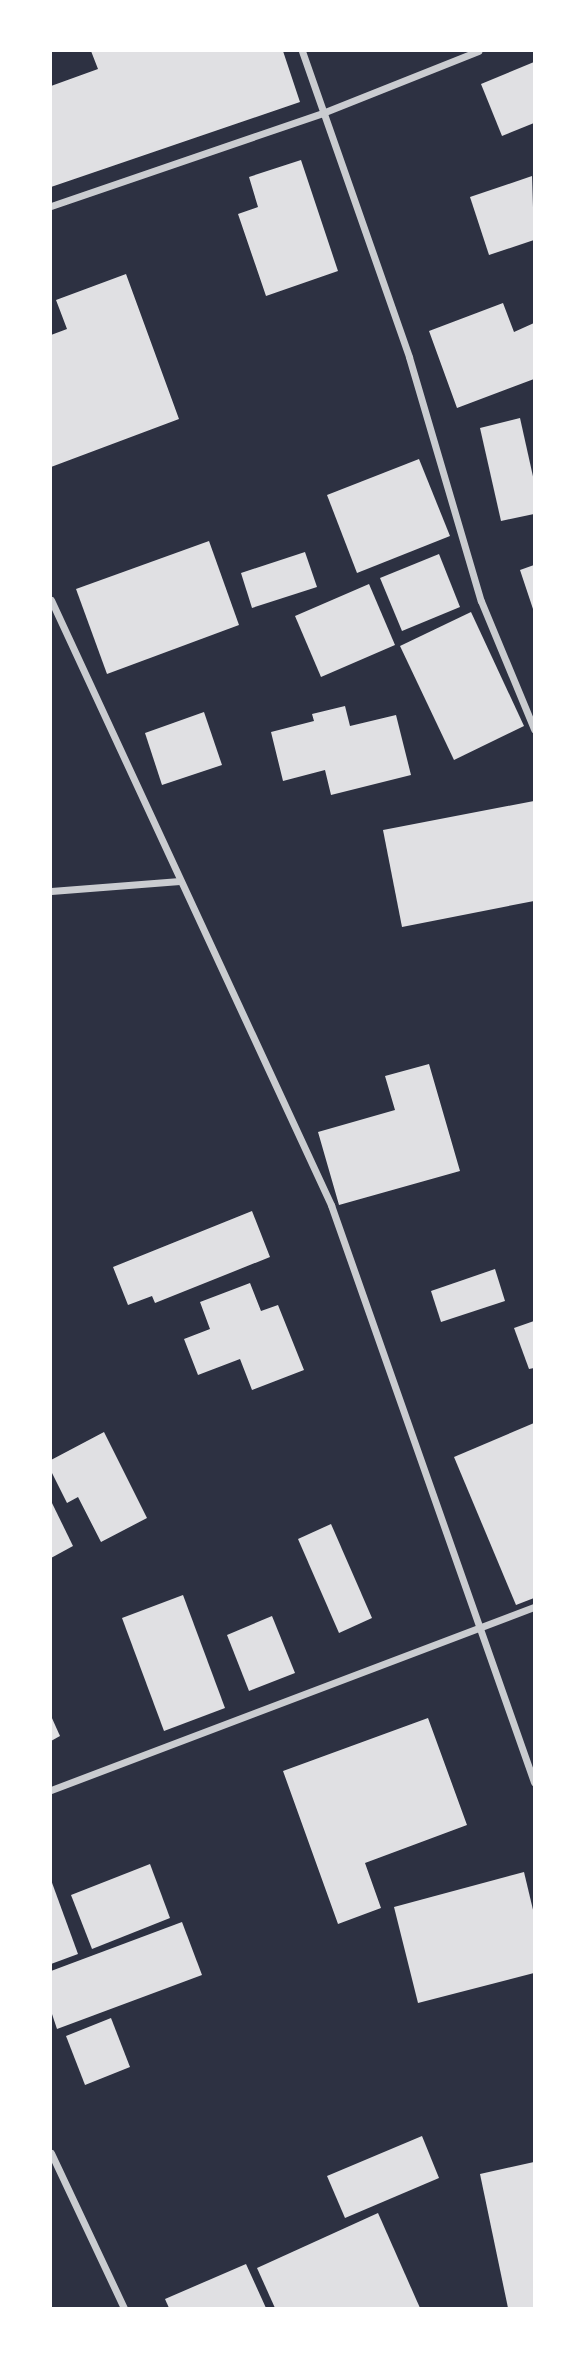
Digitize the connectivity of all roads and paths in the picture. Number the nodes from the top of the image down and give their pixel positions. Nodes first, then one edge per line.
1 (302, 51) edge
2 (478, 51) edge
3 (326, 112) junction
4 (51, 206) edge
5 (51, 600) edge
6 (534, 729) edge
7 (180, 881) junction
8 (51, 891) edge
9 (534, 1607) edge
10 (478, 1628) junction
11 (534, 1782) edge
12 (51, 1790) edge
13 (51, 2152) edge
14 (124, 2308) edge

1 - 3 street
2 - 3 street
3 - 4 street
3 - 6 street
5 - 7 street
7 - 8 street
7 - 10 street
9 - 10 street
10 - 11 street
10 - 12 street
13 - 14 street

